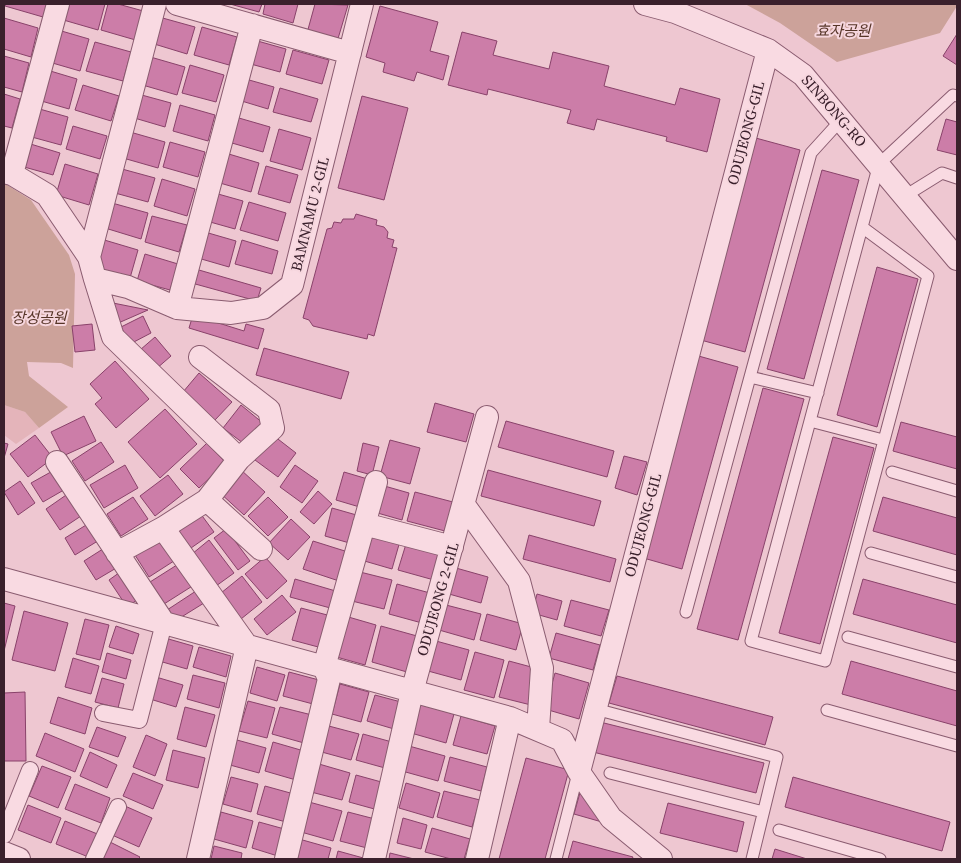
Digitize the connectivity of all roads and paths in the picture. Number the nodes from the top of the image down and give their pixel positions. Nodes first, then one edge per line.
1 (58, 4) edge
2 (155, 4) edge
3 (177, 4) edge
4 (362, 4) edge
5 (644, 4) edge
6 (676, 8) edge
7 (252, 25) junction
8 (768, 50) junction
9 (350, 53) junction
10 (957, 96) edge
11 (841, 120) junction
12 (879, 164) junction
13 (8, 173) edge
14 (957, 178) edge
15 (905, 196) junction
16 (862, 227) junction
17 (89, 257) junction
18 (957, 259) edge
19 (95, 279) junction
20 (177, 308) junction
21 (200, 356) dead end
22 (750, 377) junction
23 (818, 392) junction
24 (487, 418) dead end
25 (810, 421) junction
26 (883, 440) junction
27 (239, 459) junction
28 (56, 462) dead end
29 (892, 472) dead end
30 (376, 482) dead end
31 (957, 491) edge
32 (207, 500) junction
33 (464, 505) junction
34 (364, 524) junction
35 (163, 528) junction
36 (452, 547) junction
37 (260, 549) dead end
38 (117, 553) junction
39 (871, 553) dead end
40 (957, 577) edge
41 (4, 579) edge
42 (686, 612) dead end
43 (164, 624) junction
44 (848, 637) dead end
45 (247, 646) junction
46 (324, 668) junction
47 (957, 668) edge
48 (412, 692) junction
49 (595, 710) junction
50 (827, 710) dead end
51 (103, 713) dead end
52 (510, 718) junction
53 (538, 729) junction
54 (957, 746) edge
55 (30, 770) dead end
56 (579, 772) junction
57 (610, 773) dead end
58 (118, 806) dead end
59 (763, 812) junction
60 (778, 830) dead end
61 (4, 835) edge
62 (4, 852) edge
63 (19, 859) edge
64 (94, 859) edge
65 (198, 859) edge
66 (286, 859) edge
67 (374, 859) edge
68 (478, 859) edge
69 (556, 859) edge
70 (661, 859) edge
71 (752, 859) edge
72 (880, 859) edge

1 - 13 street
2 - 17 street
3 - 7 street
4 - 9 street, BAMNAMU 2-GIL
5 - 6 street, SINBONG-RO
6 - 8 street, SINBONG-RO
7 - 9 street
7 - 20 street
8 - 11 street, SINBONG-RO
8 - 49 street, ODUJEONG-GIL
9 - 20 street, BAMNAMU 2-GIL
10 - 12 lane
11 - 12 street, SINBONG-RO
11 - 22 lane
12 - 15 street, SINBONG-RO
12 - 16 lane
13 - 17 street
14 - 15 lane
15 - 18 street, SINBONG-RO
16 - 23 lane
16 - 26 lane
17 - 19 street
19 - 20 street, BAMNAMU 2-GIL
19 - 27 street
21 - 27 street
22 - 23 lane
22 - 42 lane
23 - 25 lane
24 - 33 street, ODUJEONG 2-GIL
25 - 26 lane
25 - 26 lane
27 - 32 street
28 - 38 street
29 - 31 lane
30 - 34 street
32 - 35 street
32 - 37 street
33 - 36 street, ODUJEONG 2-GIL
33 - 53 street
34 - 36 street
34 - 46 street
35 - 38 street
35 - 45 street
36 - 48 street, ODUJEONG 2-GIL
38 - 43 street
39 - 40 lane
41 - 43 street
43 - 45 street
43 - 51 street
44 - 47 lane
45 - 46 street
45 - 65 street
46 - 48 street
46 - 66 street
48 - 52 street
48 - 67 street, ODUJEONG 2-GIL
49 - 56 street, ODUJEONG-GIL
49 - 59 lane
50 - 54 lane
52 - 53 street
52 - 68 street
53 - 56 street
55 - 61 street
56 - 69 lane
56 - 70 street
57 - 59 lane
58 - 64 street
59 - 71 lane
60 - 72 lane
62 - 63 street

